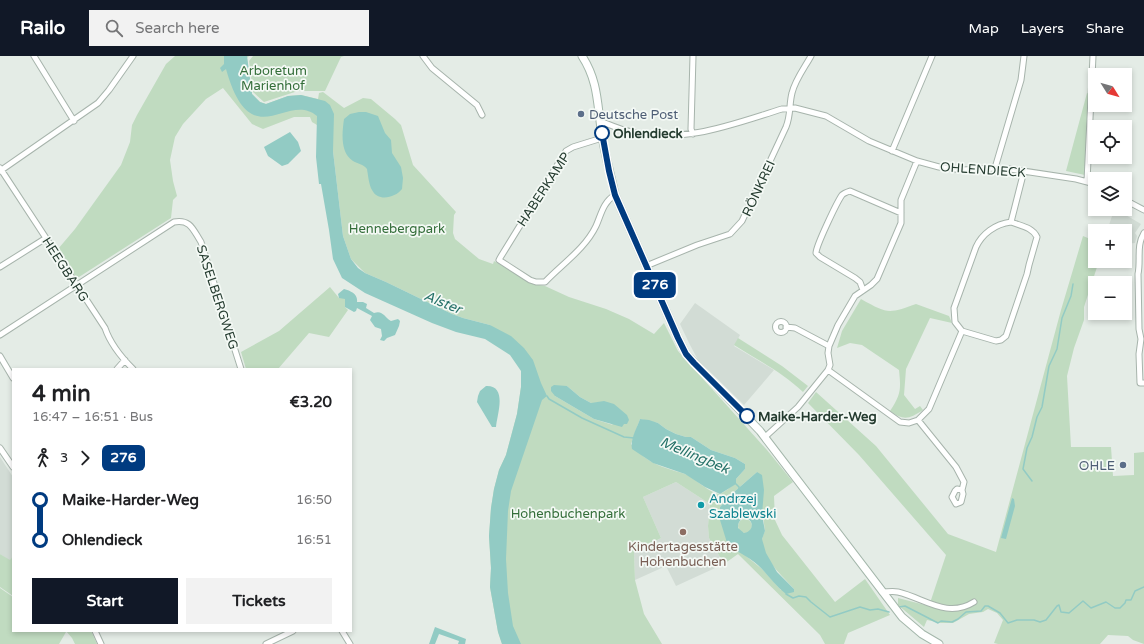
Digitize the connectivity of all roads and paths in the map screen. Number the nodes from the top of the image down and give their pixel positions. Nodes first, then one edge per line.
1 (34, 56) edge
2 (133, 56) edge
3 (423, 56) edge
4 (582, 56) edge
5 (693, 56) edge
6 (811, 56) edge
7 (932, 56) edge
8 (1024, 56) edge
9 (1093, 56) edge
10 (790, 107) junction
11 (482, 114) dead end
12 (74, 120) junction
13 (600, 121) junction
14 (693, 134) junction
15 (602, 138) junction
16 (892, 151) junction
17 (917, 161) junction
18 (995, 168) junction
19 (0, 170) edge
20 (1024, 170) junction
21 (1086, 181) joint
22 (615, 195) junction
23 (1132, 204) edge
24 (1144, 210) edge
25 (901, 213) junction
26 (1011, 222) junction
27 (1144, 233) edge
28 (46, 238) junction
29 (646, 266) junction
30 (0, 267) edge
31 (76, 285) junction
32 (863, 290) junction
33 (786, 327) dead end
34 (962, 331) junction
35 (0, 334) edge
36 (829, 346) junction
37 (0, 356) edge
38 (125, 360) junction
39 (118, 368) edge
40 (132, 368) edge
41 (241, 368) edge
42 (828, 370) junction
43 (12, 376) edge
44 (1144, 383) edge
45 (918, 420) junction
46 (765, 438) junction
47 (0, 448) edge
48 (12, 466) edge
49 (962, 490) dead end
50 (882, 592) junction
51 (974, 602) dead end
52 (95, 632) edge
53 (291, 632) edge
54 (343, 632) edge
55 (101, 644) edge
56 (266, 644) edge
57 (350, 644) edge
58 (939, 644) edge

1 - 12 street
2 - 12 street
3 - 11 street
4 - 13 street
5 - 14 street
6 - 10 street, RÖNKREI
7 - 16 street
8 - 18 street
9 - 21 street
10 - 14 street, OHLENDIECK
10 - 16 street, OHLENDIECK
10 - 29 street, RÖNKREI
12 - 19 street
13 - 14 street, OHLENDIECK
13 - 15 street
15 - 22 street
15 - 22 street, HABERKAMP
16 - 17 street, OHLENDIECK
17 - 18 street, OHLENDIECK
17 - 25 street
18 - 20 street, OHLENDIECK
19 - 28 street, HEEGBARG
20 - 21 street, OHLENDIECK
20 - 26 street
22 - 29 street
23 - 24 street
25 - 32 street
25 - 32 street
26 - 34 street
26 - 34 street
27 - 44 street
28 - 30 street
28 - 31 street, HEEGBARG
29 - 46 street
31 - 35 street
31 - 38 street, HEEGBARG
31 - 41 street, SASELBERGWEG
32 - 36 street
33 - 36 street
34 - 45 street
36 - 42 street
37 - 43 street
38 - 39 street
38 - 40 street, HEEGBARG
42 - 45 street
42 - 46 street
45 - 49 street
46 - 50 street
47 - 48 street
50 - 51 street
50 - 58 street
52 - 55 street
53 - 56 street
54 - 57 street

